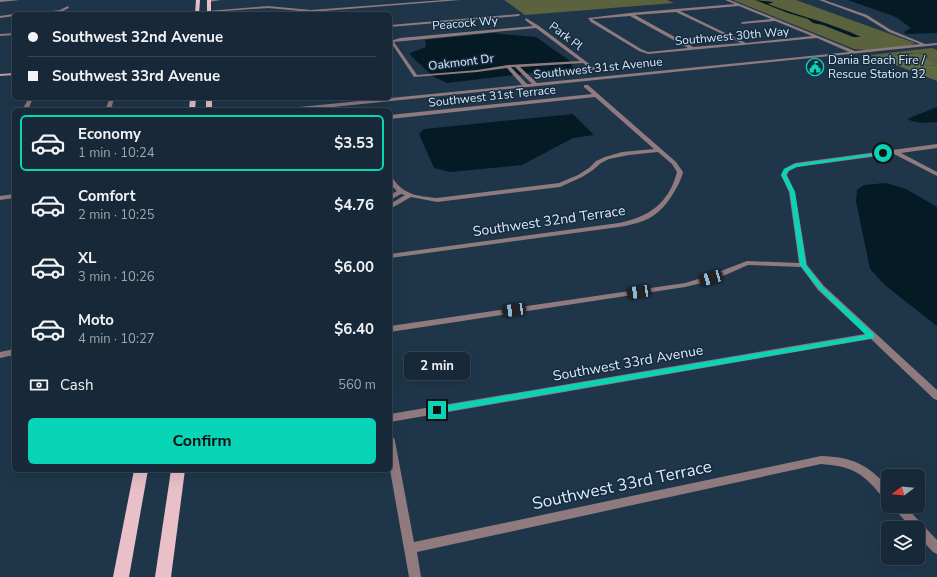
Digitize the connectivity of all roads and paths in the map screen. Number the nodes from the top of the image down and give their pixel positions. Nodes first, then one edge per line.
1 (18, 0) edge
2 (198, 0) edge
3 (209, 0) edge
4 (219, 0) edge
5 (458, 0) edge
6 (727, 0) edge
7 (822, 0) edge
8 (0, 1) edge
9 (739, 5) junction
10 (68, 7) dead end
11 (676, 10) junction
12 (51, 12) edge
13 (197, 12) edge
14 (209, 12) edge
15 (630, 14) junction
16 (519, 15) dead end
17 (12, 16) edge
18 (0, 17) edge
19 (526, 18) dead end
20 (775, 20) junction
21 (742, 23) dead end
22 (392, 26) edge
23 (538, 27) junction
24 (12, 34) edge
25 (0, 35) edge
26 (818, 38) junction
27 (746, 44) junction
28 (925, 44) junction
29 (937, 44) edge
30 (694, 49) junction
31 (855, 53) junction
32 (584, 62) junction
33 (508, 66) junction
34 (517, 66) junction
35 (594, 69) dead end
36 (12, 71) edge
37 (0, 72) edge
38 (12, 74) edge
39 (0, 75) edge
40 (416, 76) joint
41 (536, 85) junction
42 (526, 86) junction
43 (586, 86) dead end
44 (596, 95) junction
45 (392, 99) edge
46 (336, 100) edge
47 (387, 100) edge
48 (337, 105) junction
49 (308, 108) edge
50 (392, 117) edge
51 (937, 146) edge
52 (659, 150) junction
53 (895, 152) junction
54 (937, 174) edge
55 (392, 182) edge
56 (402, 191) junction
57 (410, 195) junction
58 (12, 196) edge
59 (392, 197) edge
60 (0, 198) edge
61 (392, 206) edge
62 (392, 256) edge
63 (803, 265) junction
64 (392, 329) edge
65 (872, 336) junction
66 (12, 352) edge
67 (0, 355) edge
68 (937, 396) edge
69 (392, 418) edge
70 (392, 452) edge
71 (141, 472) edge
72 (178, 472) edge
73 (881, 487) edge
74 (904, 513) edge
75 (410, 548) junction
76 (937, 548) edge
77 (120, 577) edge
78 (163, 577) edge
79 (415, 577) edge

1 - 8 street
2 - 13 main road
3 - 4 street
3 - 14 main road
5 - 14 street
6 - 9 street
7 - 28 street
9 - 11 street
9 - 20 street
10 - 12 street
11 - 15 street
11 - 27 street
15 - 30 street
15 - 30 street, Southwest 30th Way
16 - 22 street
17 - 18 street
19 - 23 street, Park Pl
20 - 21 street
20 - 26 street
23 - 32 street, Park Pl
23 - 40 street, Peacock Wy
24 - 25 street
26 - 27 street, Southwest 30th Way
26 - 31 street
27 - 30 street, Southwest 30th Way
28 - 29 street
28 - 31 street, Southwest 31st Avenue
31 - 41 street, Southwest 31st Avenue
32 - 34 street
32 - 35 street, Park Pl
33 - 34 street, Oakmont Dr
33 - 40 street, Oakmont Dr
33 - 42 street
34 - 41 street
36 - 37 main road
38 - 39 main road
41 - 42 street, Southwest 31st Avenue
42 - 45 street, Southwest 31st Avenue
43 - 44 street, Southwest 32nd Terrace
44 - 50 street, Southwest 31st Terrace
44 - 52 street, Southwest 32nd Terrace
46 - 48 street
47 - 48 street, Southwest 31st Avenue
48 - 49 street, Southwest 31st Avenue
51 - 53 street
52 - 57 street
52 - 62 street, Southwest 32nd Terrace
53 - 54 street
53 - 63 street
55 - 56 street
56 - 57 street
56 - 59 street
57 - 61 street
58 - 60 street
63 - 64 street
63 - 65 street
65 - 68 street
65 - 69 street, Southwest 33rd Avenue
66 - 67 street
70 - 75 street
71 - 77 main road
72 - 78 main road
73 - 75 street, Southwest 33rd Terrace
74 - 76 street
75 - 79 street

